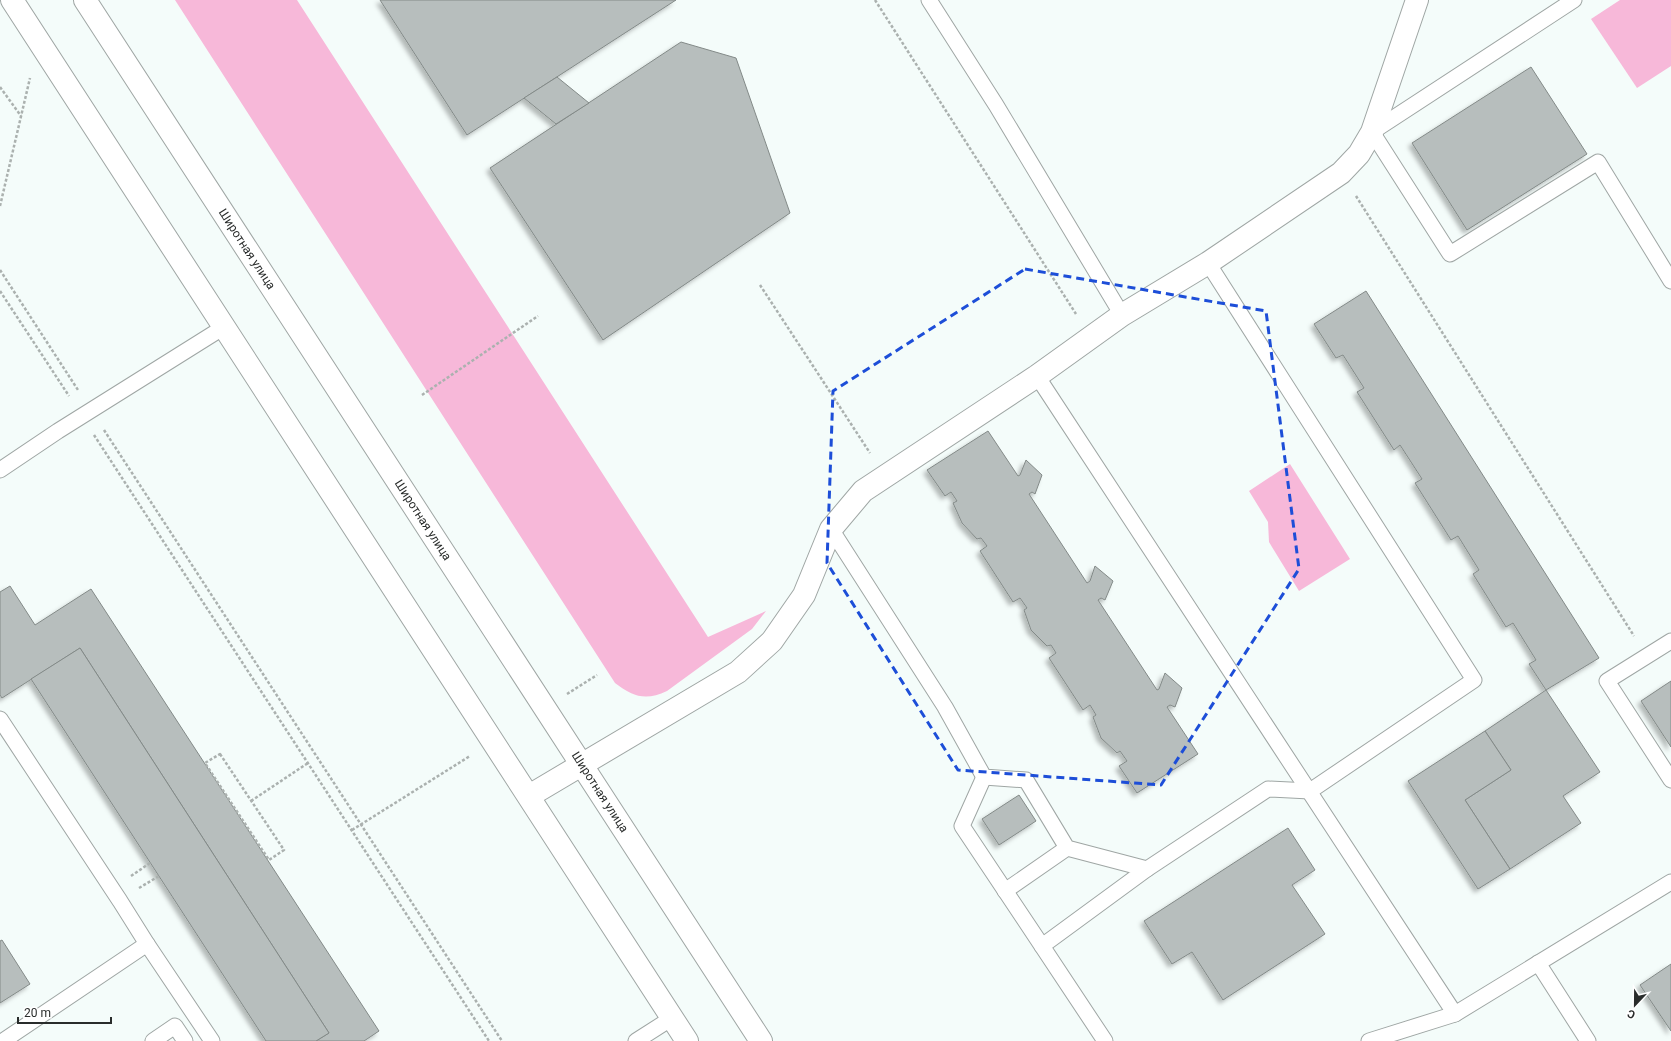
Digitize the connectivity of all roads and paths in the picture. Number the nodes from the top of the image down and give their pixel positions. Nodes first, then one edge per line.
1 (12, 0) edge
2 (85, 0) edge
3 (875, 0) edge
4 (929, 0) edge
5 (1417, 0) edge
6 (1574, 0) edge
7 (38, 41) junction
8 (0, 87) edge
9 (21, 117) junction
10 (1372, 132) junction
11 (1341, 174) junction
12 (0, 206) edge
13 (1208, 263) junction
14 (0, 270) edge
15 (1671, 281) edge
16 (760, 285) dead end
17 (0, 291) edge
18 (1122, 315) junction
19 (538, 316) dead end
20 (224, 327) junction
21 (1091, 337) junction
22 (1037, 376) junction
23 (422, 395) dead end
24 (87, 414) junction
25 (0, 470) edge
26 (886, 476) junction
27 (832, 529) junction
28 (1637, 640) dead end
29 (1671, 641) edge
30 (0, 719) edge
31 (474, 754) dead end
32 (308, 763) junction
33 (582, 764) junction
34 (984, 776) junction
35 (1671, 780) edge
36 (1310, 791) junction
37 (529, 796) junction
38 (251, 801) junction
39 (360, 825) junction
40 (352, 830) junction
41 (1067, 848) junction
42 (150, 862) dead end
43 (1147, 869) junction
44 (136, 872) dead end
45 (159, 876) dead end
46 (1671, 882) edge
47 (145, 885) dead end
48 (1005, 891) junction
49 (147, 944) junction
50 (1042, 946) junction
51 (1538, 963) junction
52 (1455, 1014) junction
53 (672, 1018) junction
54 (3, 1041) edge
55 (153, 1041) edge
56 (185, 1041) edge
57 (212, 1041) edge
58 (489, 1041) edge
59 (502, 1041) edge
60 (636, 1041) edge
61 (687, 1041) edge
62 (761, 1041) edge
63 (1105, 1041) edge
64 (1369, 1041) edge
65 (1588, 1041) edge

1 - 7 main road
2 - 33 main road, Широтная улица
3 - 21 path
4 - 18 lane
5 - 10 main road
6 - 10 lane
7 - 9 path
7 - 20 main road
8 - 9 path
9 - 12 path
10 - 11 main road
10 - 15 lane
11 - 13 main road
11 - 28 path
13 - 18 main road
13 - 36 lane
14 - 24 path
16 - 26 path
17 - 24 path
18 - 21 main road
19 - 23 path
20 - 24 lane
20 - 37 main road
21 - 22 main road
22 - 26 main road
22 - 36 lane
24 - 25 lane
24 - 32 path
24 - 39 path
26 - 27 main road
27 - 33 main road
27 - 34 lane
29 - 35 lane
30 - 49 lane
31 - 39 path
32 - 38 path
32 - 40 path
33 - 37 main road
33 - 62 main road, Широтная улица
34 - 41 lane
34 - 48 lane
36 - 43 lane
36 - 52 lane
37 - 53 main road
38 - 38 path
39 - 40 path
39 - 59 path
40 - 58 path
41 - 43 lane
41 - 48 lane
42 - 44 path
43 - 50 lane
45 - 47 path
46 - 51 lane
48 - 50 lane
49 - 54 lane
49 - 57 lane
50 - 63 lane
51 - 52 lane
51 - 65 lane
52 - 64 lane
53 - 60 lane
53 - 61 main road
55 - 56 lane

